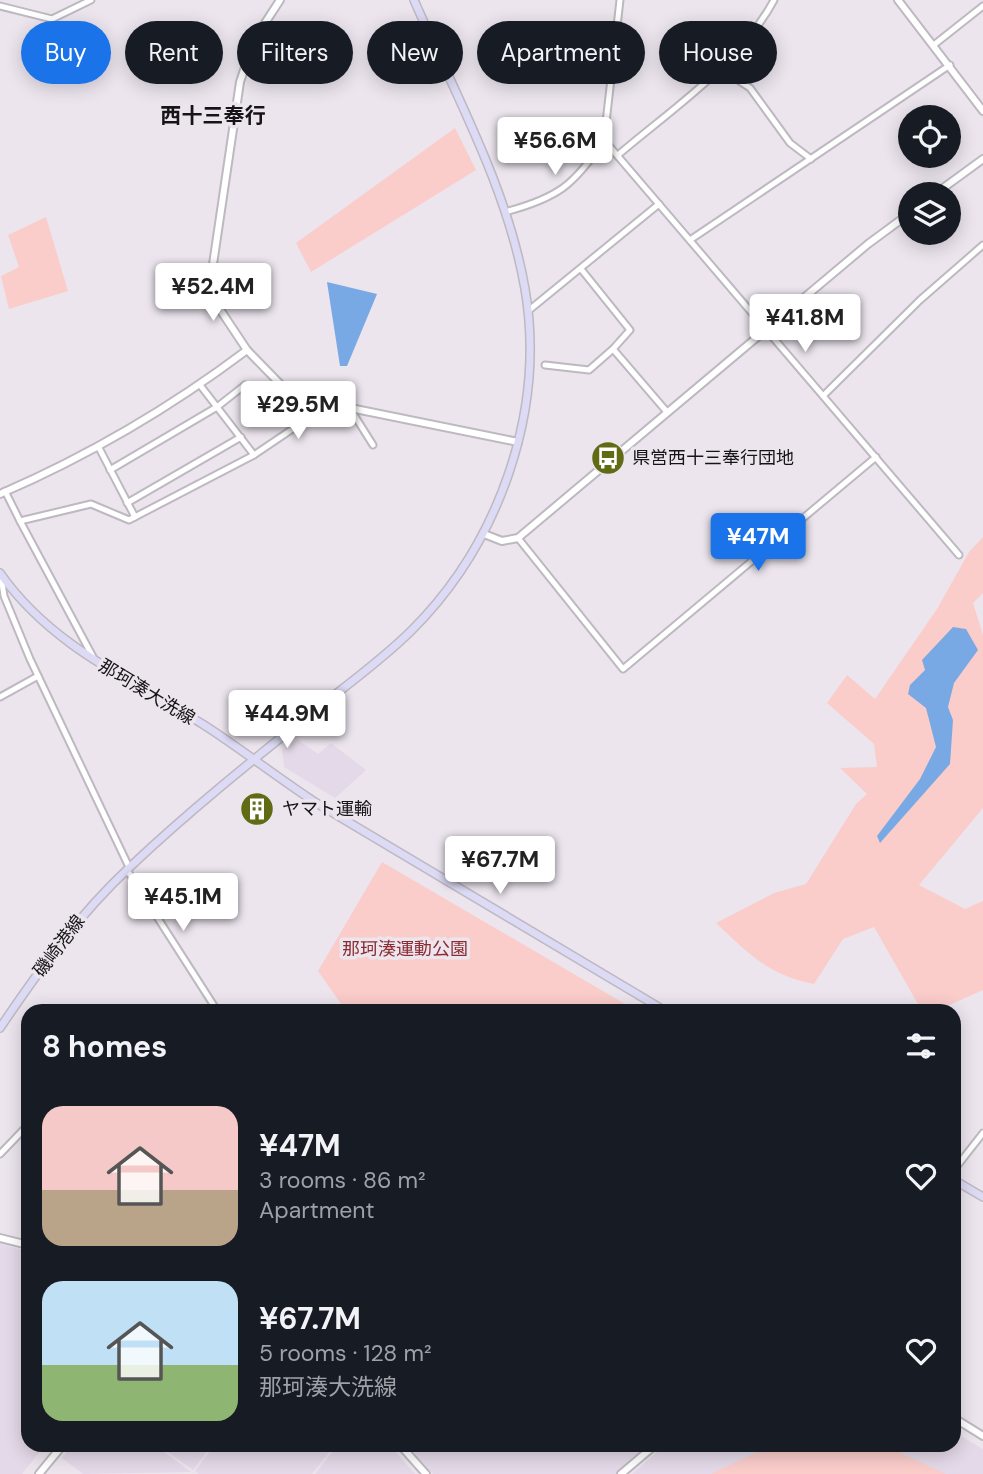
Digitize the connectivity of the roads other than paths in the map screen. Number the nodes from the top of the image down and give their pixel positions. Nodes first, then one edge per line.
1 (91, 0) edge
2 (280, 0) edge
3 (414, 0) edge
4 (620, 0) edge
5 (774, 0) edge
6 (898, 0) edge
7 (0, 6) edge
8 (983, 6) edge
9 (759, 21) edge
10 (935, 44) junction
11 (950, 65) junction
12 (702, 84) edge
13 (744, 84) edge
14 (983, 111) edge
15 (604, 140) junction
16 (618, 155) junction
17 (811, 159) junction
18 (983, 159) edge
19 (951, 182) edge
20 (659, 204) junction
21 (505, 212) junction
22 (898, 223) edge
23 (690, 240) junction
24 (983, 245) edge
25 (580, 269) junction
26 (528, 312) junction
27 (766, 330) junction
28 (613, 349) junction
29 (247, 350) junction
30 (545, 365) dead end
31 (200, 385) junction
32 (824, 396) junction
33 (328, 405) junction
34 (217, 407) junction
35 (351, 410) junction
36 (667, 412) junction
37 (303, 422) junction
38 (241, 437) junction
39 (518, 442) junction
40 (373, 445) dead end
41 (98, 446) junction
42 (254, 455) junction
43 (876, 457) junction
44 (110, 470) junction
45 (3, 493) edge
46 (127, 503) junction
47 (135, 517) junction
48 (20, 521) junction
49 (484, 534) junction
50 (518, 537) junction
51 (959, 555) dead end
52 (1, 574) edge
53 (95, 661) junction
54 (38, 676) junction
55 (0, 697) edge
56 (253, 761) junction
57 (128, 868) junction
58 (213, 1004) edge
59 (654, 1004) edge
60 (0, 1028) edge
61 (21, 1132) edge
62 (983, 1133) edge
63 (0, 1154) edge
64 (961, 1161) edge
65 (961, 1184) edge
66 (983, 1197) edge
67 (0, 1238) edge
68 (21, 1243) edge
69 (961, 1422) edge
70 (983, 1436) edge
71 (57, 1452) edge
72 (406, 1452) edge
73 (646, 1452) edge
74 (39, 1474) edge
75 (426, 1474) edge
76 (621, 1474) edge

1 - 7 street
2 - 29 street
3 - 21 main road, 磯崎港線
4 - 15 street
5 - 9 street
6 - 10 street
8 - 10 street
10 - 11 street
11 - 14 street
11 - 17 street
12 - 16 street
13 - 17 street
15 - 16 street
15 - 21 street
16 - 20 street
17 - 23 street
18 - 19 street
20 - 23 street
20 - 25 street
21 - 26 main road, 磯崎港線
22 - 27 street
23 - 27 street
24 - 32 street
25 - 26 street
25 - 28 street
26 - 39 main road, 磯崎港線
27 - 32 street
27 - 36 street
28 - 30 street
28 - 36 street
29 - 31 street
29 - 33 street
31 - 34 street
31 - 41 street
32 - 43 street
33 - 35 street
33 - 37 street
34 - 37 street
34 - 38 street
34 - 44 street
35 - 39 street
35 - 40 street
36 - 50 street
37 - 42 street
38 - 42 street
38 - 46 street
39 - 49 main road, 磯崎港線
41 - 44 street
41 - 45 street
42 - 47 street
43 - 50 street
43 - 51 street
44 - 46 street
45 - 48 street
46 - 47 street
47 - 48 street
48 - 53 street
49 - 50 street
49 - 56 main road, 磯崎港線
52 - 53 main road, 那珂湊大洗線
52 - 54 street
53 - 56 main road, 那珂湊大洗線
54 - 55 street
54 - 57 street
56 - 57 main road, 磯崎港線
56 - 59 main road, 那珂湊大洗線
57 - 58 street
57 - 60 main road, 磯崎港線
61 - 63 street
62 - 64 street
65 - 66 main road
67 - 68 street
69 - 70 street
71 - 74 street
72 - 75 street
73 - 76 street

